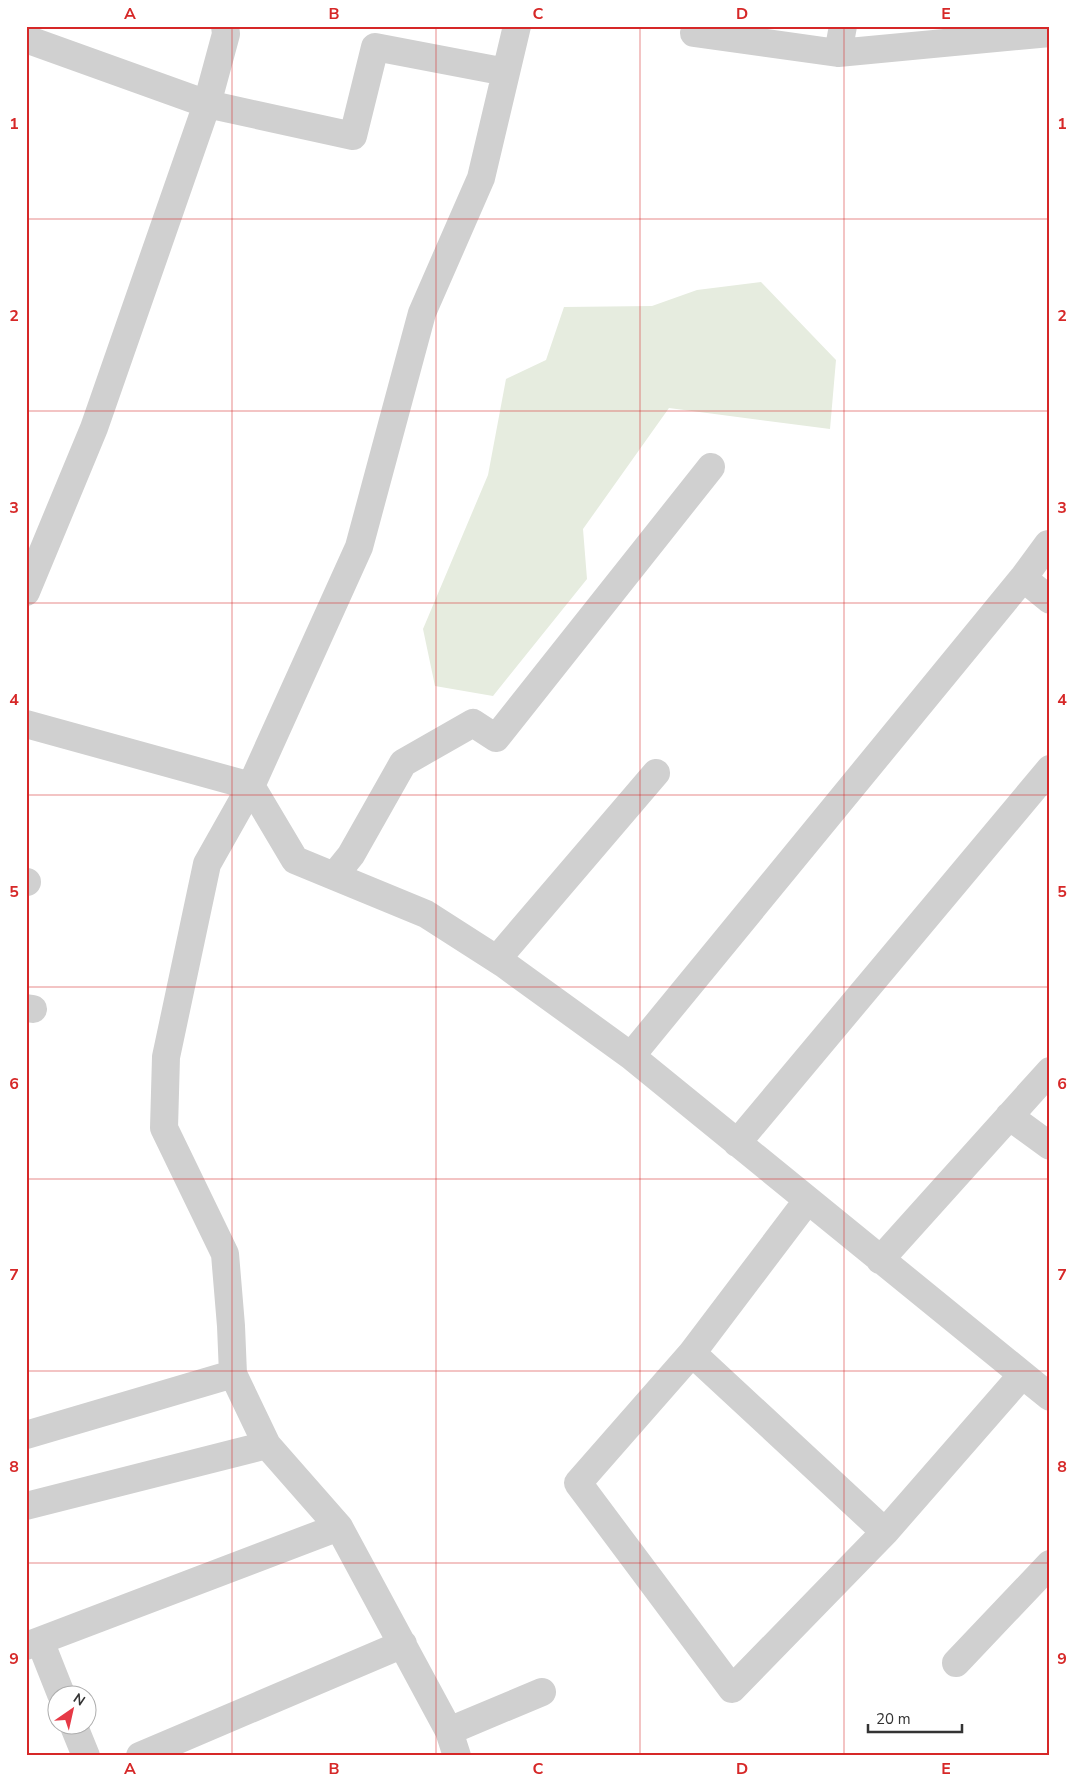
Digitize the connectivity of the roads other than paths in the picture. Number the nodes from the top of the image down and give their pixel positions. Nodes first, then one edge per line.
1 (225, 26) edge
2 (518, 26) edge
3 (842, 26) edge
4 (694, 33) dead end
5 (1050, 33) edge
6 (26, 39) edge
7 (838, 53) junction
8 (506, 72) junction
9 (208, 104) junction
10 (711, 467) dead end
11 (1048, 544) dead end
12 (1023, 578) junction
13 (26, 592) edge
14 (1050, 600) edge
15 (26, 724) edge
16 (1050, 769) edge
17 (656, 773) dead end
18 (250, 786) junction
19 (334, 876) junction
20 (497, 959) junction
21 (631, 1056) junction
22 (1050, 1071) edge
23 (1009, 1116) junction
24 (737, 1143) junction
25 (1050, 1146) edge
26 (808, 1201) junction
27 (880, 1260) junction
28 (692, 1353) junction
29 (233, 1374) junction
30 (1022, 1375) junction
31 (1050, 1397) edge
32 (26, 1435) edge
33 (267, 1445) junction
34 (26, 1506) edge
35 (339, 1527) junction
36 (885, 1532) junction
37 (1050, 1564) edge
38 (33, 1644) edge
39 (403, 1644) junction
40 (956, 1663) dead end
41 (55, 1684) edge
42 (542, 1692) dead end
43 (77, 1734) edge
44 (453, 1743) edge
45 (86, 1756) edge
46 (140, 1756) edge

1 - 9 street
2 - 8 street
3 - 7 street
4 - 7 street
5 - 7 street
6 - 9 street
8 - 9 street
8 - 18 street
9 - 13 street
10 - 19 street
11 - 12 street
12 - 14 street
12 - 21 street
15 - 18 street
16 - 24 street
17 - 20 street
18 - 19 street
18 - 29 street
19 - 20 street
20 - 21 street
21 - 24 street
22 - 23 street
23 - 25 street
23 - 27 street
24 - 26 street
26 - 27 street
26 - 28 street
27 - 30 street
28 - 36 street
28 - 36 street
29 - 32 street
29 - 33 street
30 - 31 street
30 - 36 street
33 - 34 street
33 - 35 street
35 - 38 street
35 - 39 street
37 - 40 street
38 - 41 street
39 - 44 street
39 - 46 street
42 - 44 street
43 - 45 street

